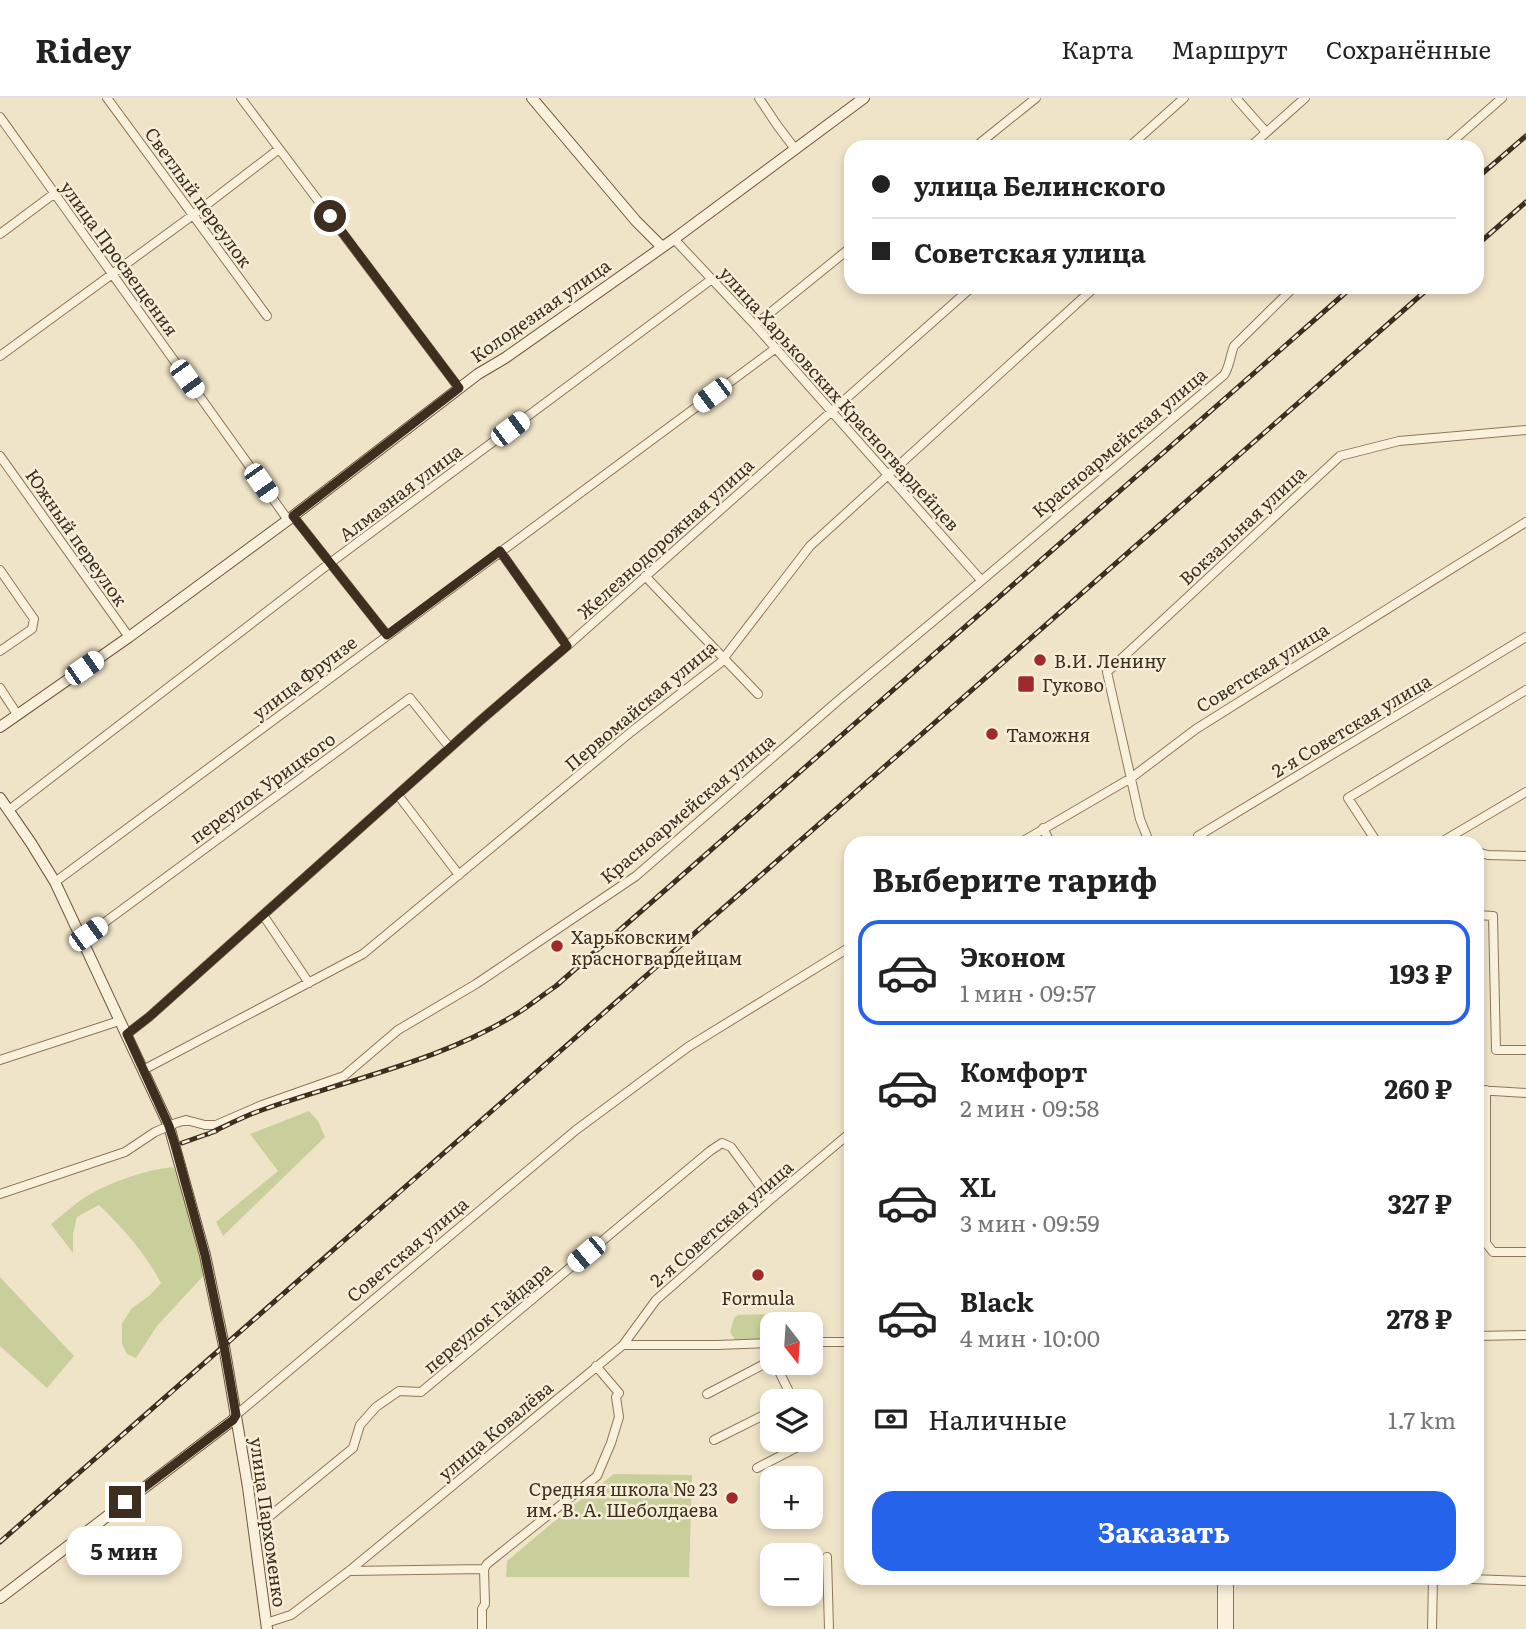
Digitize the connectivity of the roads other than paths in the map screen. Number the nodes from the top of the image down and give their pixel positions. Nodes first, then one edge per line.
1 (107, 98) edge
2 (242, 98) edge
3 (532, 98) edge
4 (759, 98) edge
5 (864, 98) edge
6 (1036, 98) edge
7 (1184, 98) edge
8 (1236, 98) edge
9 (1305, 98) edge
10 (1502, 98) edge
11 (0, 117) edge
12 (1266, 132) junction
13 (984, 140) edge
14 (1137, 140) edge
15 (1257, 140) edge
16 (1454, 140) edge
17 (279, 149) junction
18 (795, 149) junction
19 (55, 193) junction
20 (193, 215) junction
21 (0, 233) edge
22 (674, 239) junction
23 (662, 247) junction
24 (844, 253) edge
25 (113, 275) junction
26 (712, 279) junction
27 (964, 294) edge
28 (1087, 294) edge
29 (1287, 294) edge
30 (267, 316) dead end
31 (755, 325) junction
32 (776, 348) junction
33 (0, 356) edge
34 (459, 388) junction
35 (832, 411) junction
36 (1526, 429) edge
37 (0, 456) edge
38 (887, 475) junction
39 (290, 518) junction
40 (1526, 522) edge
41 (500, 551) junction
42 (330, 563) junction
43 (0, 570) edge
44 (646, 576) junction
45 (981, 580) junction
46 (387, 635) junction
47 (129, 636) junction
48 (1526, 637) edge
49 (567, 646) junction
50 (0, 651) edge
51 (724, 657) junction
52 (0, 688) edge
53 (1526, 690) edge
54 (758, 694) dead end
55 (17, 714) junction
56 (0, 727) edge
57 (450, 748) junction
58 (1130, 778) junction
59 (1526, 792) edge
60 (398, 794) junction
61 (0, 798) edge
62 (9, 810) junction
63 (1043, 828) junction
64 (1030, 836) edge
65 (1047, 836) edge
66 (1147, 836) edge
67 (1198, 836) edge
68 (1373, 836) edge
69 (1452, 836) edge
70 (1484, 854) edge
71 (1526, 856) edge
72 (459, 875) junction
73 (55, 882) junction
74 (263, 915) junction
75 (1484, 915) edge
76 (82, 939) junction
77 (844, 951) edge
78 (309, 983) junction
79 (119, 1021) junction
80 (127, 1034) junction
81 (1526, 1050) edge
82 (0, 1060) edge
83 (143, 1070) junction
84 (1484, 1090) edge
85 (1526, 1093) edge
86 (169, 1126) junction
87 (844, 1138) edge
88 (1484, 1182) edge
89 (0, 1194) edge
90 (770, 1200) junction
91 (1526, 1252) edge
92 (1526, 1335) edge
93 (1484, 1336) edge
94 (823, 1342) edge
95 (844, 1342) edge
96 (760, 1343) edge
97 (623, 1345) junction
98 (596, 1366) junction
99 (760, 1367) edge
100 (707, 1394) dead end
101 (236, 1415) junction
102 (760, 1417) edge
103 (714, 1440) dead end
104 (788, 1452) edge
105 (757, 1468) dead end
106 (254, 1530) junction
107 (827, 1557) dead end
108 (484, 1569) junction
109 (349, 1571) junction
110 (1484, 1580) edge
111 (1526, 1581) edge
112 (1222, 1585) edge
113 (1229, 1585) edge
114 (1433, 1585) edge
115 (0, 1598) edge
116 (267, 1626) edge
117 (482, 1629) edge
118 (829, 1629) edge
119 (1222, 1629) edge
120 (1229, 1629) edge
121 (1432, 1629) edge

1 - 20 street, Светлый переулок
2 - 17 street
3 - 23 street
4 - 18 street
5 - 18 street, Колодезная улица
6 - 13 street
7 - 14 street
8 - 12 street
9 - 12 street
10 - 16 street
11 - 19 street, улица Просвещения
12 - 15 street
17 - 20 street
17 - 34 street
18 - 22 street, Колодезная улица
19 - 21 street
19 - 25 street, улица Просвещения
20 - 25 street
20 - 30 street, Светлый переулок
22 - 23 street, Колодезная улица
22 - 26 street, улица Харьковских Красногвардейцев
23 - 34 street, Колодезная улица
24 - 31 street
25 - 33 street
25 - 39 street, улица Просвещения
26 - 31 street, улица Харьковских Красногвардейцев
26 - 42 street, Алмазная улица
27 - 35 street, Железнодорожная улица
28 - 38 street, Первомайская улица
29 - 45 street, Красноармейская улица
31 - 32 street, улица Харьковских Красногвардейцев
32 - 35 street, улица Харьковских Красногвардейцев
32 - 41 street, улица Фрунзе
34 - 39 street, Колодезная улица
35 - 38 street, улица Харьковских Красногвардейцев
35 - 44 street, Железнодорожная улица
36 - 58 street, Вокзальная улица
37 - 47 street, Южный переулок
38 - 45 street, улица Харьковских Красногвардейцев
38 - 51 street, Первомайская улица
39 - 42 street, улица Просвещения
39 - 47 street, Колодезная улица
40 - 58 street, Советская улица
41 - 46 street, улица Фрунзе
41 - 49 street
42 - 46 street, улица Просвещения
42 - 62 street, Алмазная улица
43 - 50 street
44 - 49 street, Железнодорожная улица
44 - 51 street
45 - 86 street, Красноармейская улица
46 - 73 street, улица Фрунзе
47 - 55 street, Колодезная улица
48 - 67 street, 2-я Советская улица
49 - 57 street, Железнодорожная улица
51 - 54 street
51 - 72 street, Первомайская улица
52 - 55 street
53 - 68 street
55 - 56 street, Колодезная улица
57 - 60 street, Железнодорожная улица
57 - 76 street, переулок Урицкого
58 - 63 street, Советская улица
58 - 66 street
59 - 69 street
60 - 72 street
60 - 74 street, Железнодорожная улица
61 - 62 street, улица Пархоменко
62 - 73 street, улица Пархоменко
63 - 64 street, Советская улица
63 - 65 street
70 - 71 street
72 - 78 street, Первомайская улица
73 - 76 street, улица Пархоменко
74 - 78 street
74 - 80 street, Железнодорожная улица
75 - 81 street
76 - 79 street, улица Пархоменко
77 - 101 street, Советская улица
78 - 83 street, Первомайская улица
79 - 80 street, улица Пархоменко
79 - 82 street
80 - 83 street, улица Пархоменко
83 - 86 street, улица Пархоменко
84 - 85 street
86 - 89 street, Красноармейская улица
86 - 101 street, улица Пархоменко
87 - 90 street, 2-я Советская улица
88 - 91 street
90 - 97 street, 2-я Советская улица
90 - 106 street, переулок Гайдара
92 - 93 street
94 - 95 street
96 - 97 street
97 - 98 street, улица Ковалёва
98 - 108 street
98 - 109 street, улица Ковалёва
99 - 100 street
101 - 106 street, улица Пархоменко
101 - 115 street, Советская улица
102 - 103 street
104 - 105 street
106 - 116 street, улица Пархоменко
107 - 118 street
108 - 109 street
108 - 117 street
109 - 116 street, улица Ковалёва
110 - 111 street
112 - 119 street
113 - 120 street
114 - 121 street

